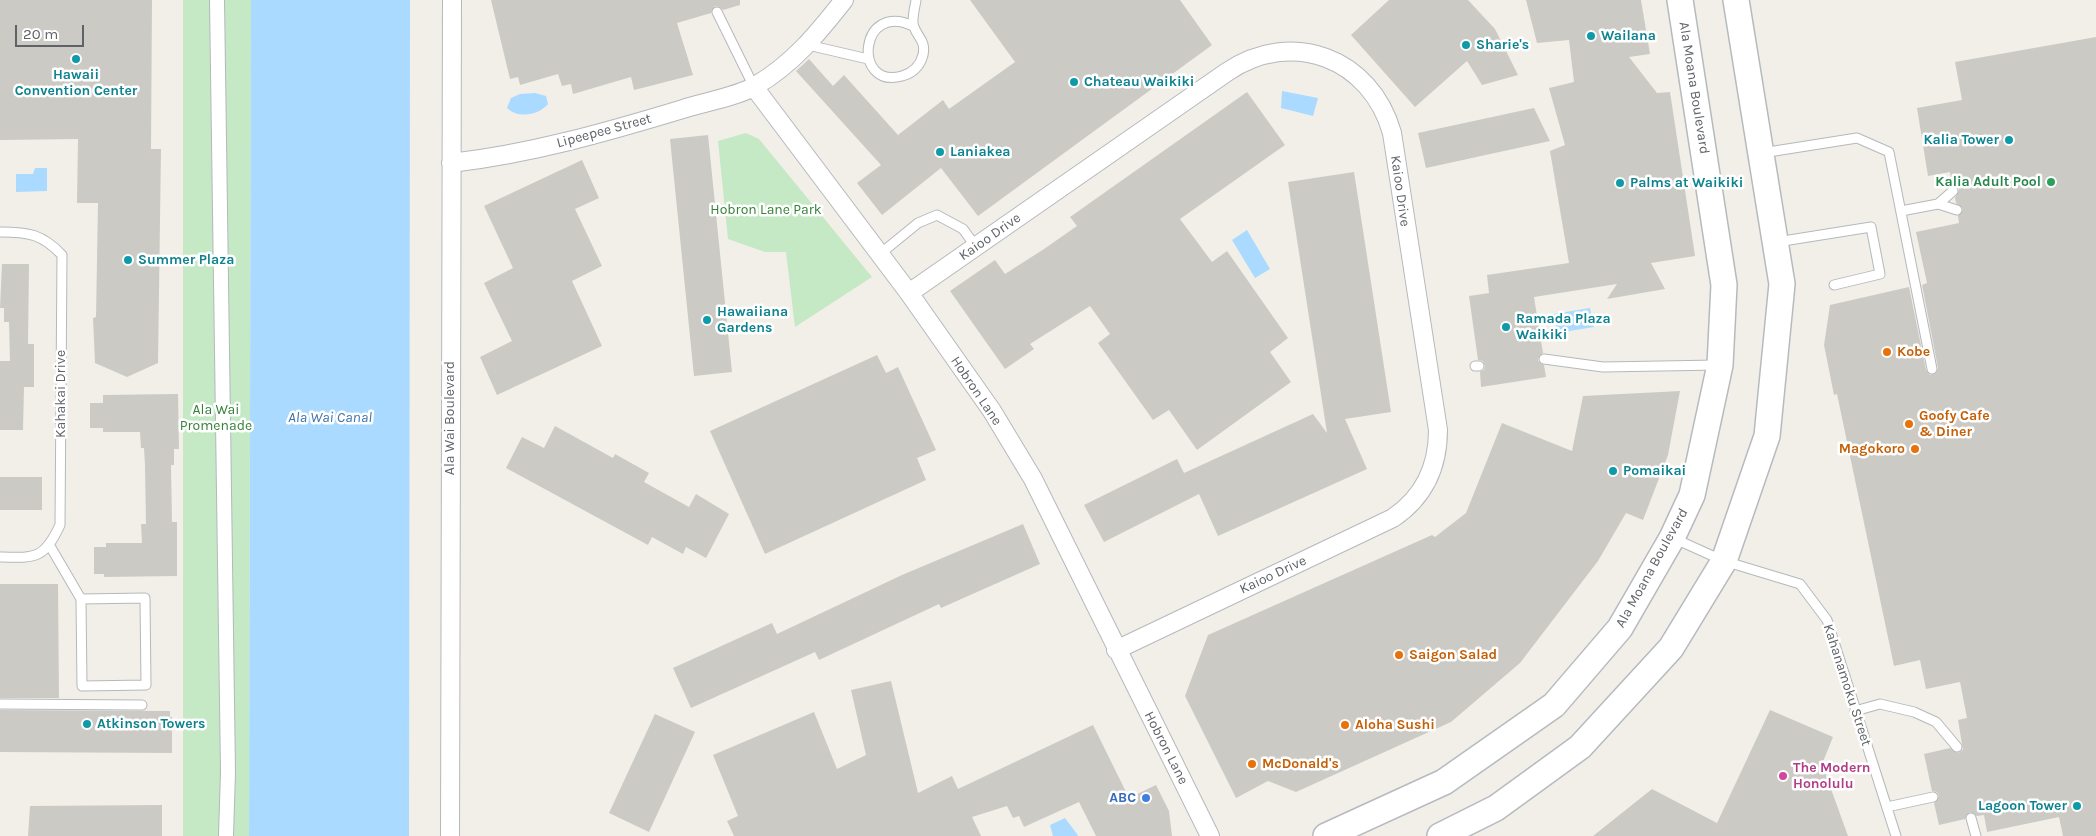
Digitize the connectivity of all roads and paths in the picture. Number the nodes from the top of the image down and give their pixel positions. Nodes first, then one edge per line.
1 (217, 0) edge
2 (452, 0) edge
3 (844, 0) edge
4 (916, 0) edge
5 (1680, 0) edge
6 (1736, 0) edge
7 (1745, 0) edge
8 (717, 12) dead end
9 (913, 26) junction
10 (1741, 28) junction
11 (808, 45) junction
12 (868, 59) junction
13 (754, 87) junction
14 (1762, 153) junction
15 (451, 163) junction
16 (1953, 191) dead end
17 (1938, 204) junction
18 (1957, 210) dead end
19 (1901, 211) junction
20 (0, 232) edge
21 (1777, 242) junction
22 (976, 247) junction
23 (880, 254) junction
24 (1834, 285) dead end
25 (909, 293) junction
26 (1544, 359) dead end
27 (1720, 365) junction
28 (1932, 369) dead end
29 (1672, 538) junction
30 (50, 546) junction
31 (0, 557) edge
32 (1724, 561) junction
33 (81, 599) junction
34 (1116, 650) junction
35 (0, 704) edge
36 (142, 705) dead end
37 (1855, 711) junction
38 (1957, 747) dead end
39 (1933, 797) dead end
40 (1887, 807) junction
41 (1971, 818) dead end
42 (226, 836) edge
43 (450, 836) edge
44 (1210, 836) edge
45 (1326, 836) edge
46 (1440, 836) edge
47 (1896, 836) edge
48 (1976, 836) edge

1 - 42 street
2 - 15 street, Ala Wai Boulevard
3 - 11 street
4 - 9 lane
5 - 27 main road, Ala Moana Boulevard
6 - 10 main road
7 - 10 main road
8 - 13 lane
9 - 12 lane
9 - 12 lane
10 - 14 main road
11 - 12 lane
11 - 13 street
13 - 15 street, Lipeepee Street
13 - 23 street, Hobron Lane
14 - 19 lane
14 - 21 main road
15 - 43 street, Ala Wai Boulevard
16 - 17 lane
17 - 18 lane
17 - 19 lane
19 - 28 lane
20 - 30 lane, Kahakai Drive
21 - 24 lane
21 - 32 main road
22 - 23 lane
22 - 25 street, Kaioo Drive
22 - 34 street, Kaioo Drive
23 - 25 street, Hobron Lane
25 - 34 street, Hobron Lane
26 - 27 lane
27 - 29 main road, Ala Moana Boulevard
29 - 32 lane, Kahanamoku Street
29 - 45 main road, Ala Moana Boulevard
30 - 31 lane
30 - 33 lane
32 - 37 lane, Kahanamoku Street
32 - 46 main road
33 - 33 lane
34 - 44 street, Hobron Lane
35 - 36 lane
37 - 38 lane
37 - 40 lane, Kahanamoku Street
39 - 40 lane
40 - 47 lane, Kahanamoku Street
41 - 48 lane

